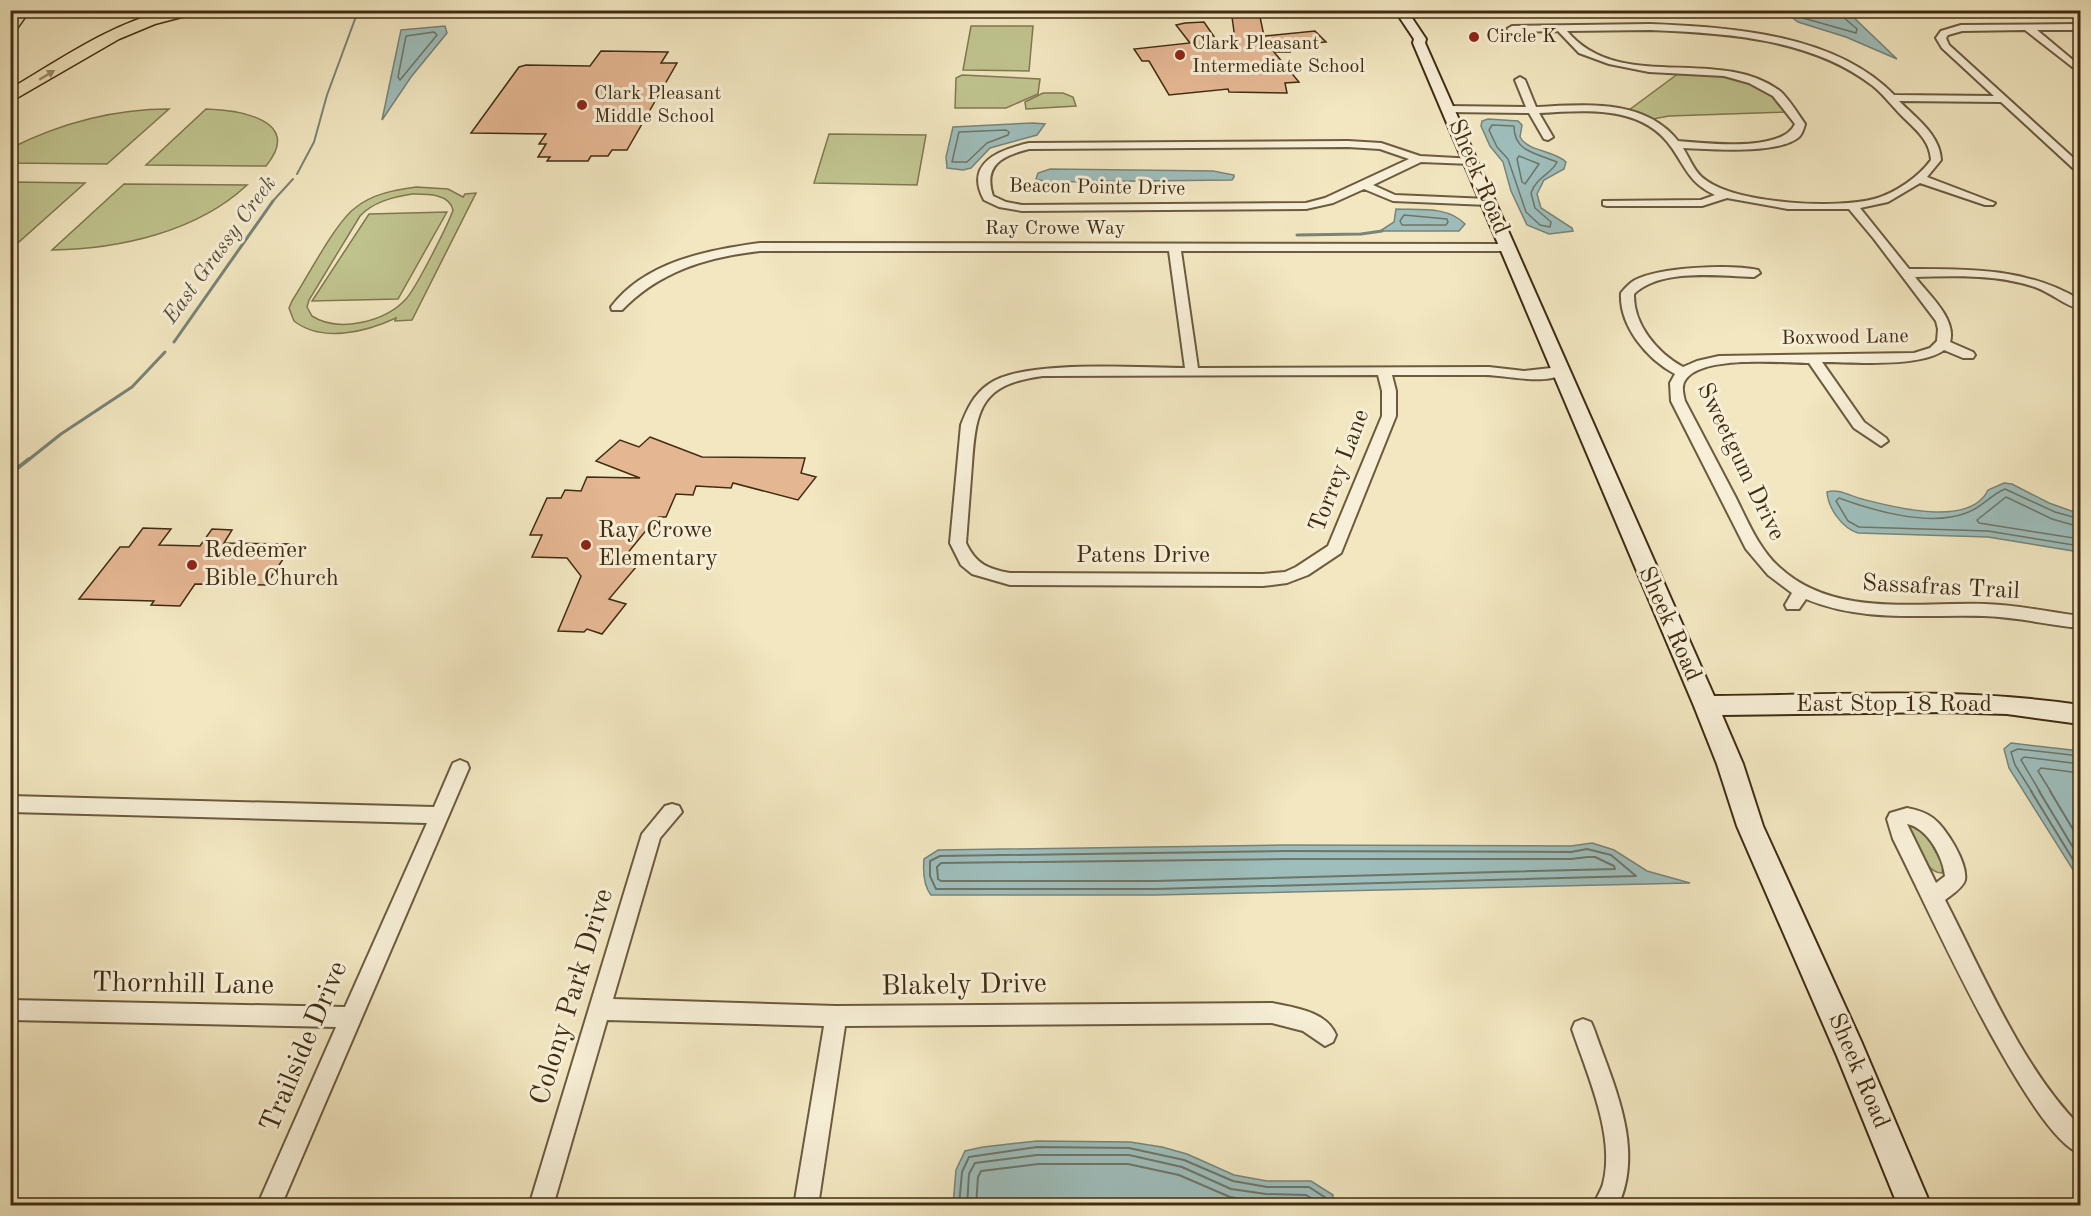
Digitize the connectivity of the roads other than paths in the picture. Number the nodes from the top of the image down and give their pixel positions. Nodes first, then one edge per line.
1 (22, 10) edge
2 (191, 10) edge
3 (1392, 10) edge
4 (1404, 10) edge
5 (119, 14) dead end
6 (10, 26) edge
7 (2027, 27) junction
8 (2080, 27) edge
9 (1561, 28) junction
10 (1512, 29) dead end
11 (1933, 30) dead end
12 (1944, 33) junction
13 (113, 35) junction
14 (1419, 43) junction
15 (2080, 70) edge
16 (1520, 80) dead end
17 (10, 97) edge
18 (1890, 98) junction
19 (2003, 99) junction
20 (1448, 109) junction
21 (1532, 110) junction
22 (1548, 137) dead end
23 (1675, 144) junction
24 (1419, 159) junction
25 (1471, 161) junction
26 (2080, 168) edge
27 (1918, 178) junction
28 (1363, 184) junction
29 (1725, 195) junction
30 (1488, 202) junction
31 (1607, 203) dead end
32 (1989, 203) dead end
33 (1851, 205) junction
34 (1175, 248) junction
35 (1509, 248) junction
36 (1754, 273) dead end
37 (1905, 273) junction
38 (2080, 305) edge
39 (617, 307) dead end
40 (1943, 344) junction
41 (1968, 355) dead end
42 (1813, 359) junction
43 (1192, 371) junction
44 (1384, 371) junction
45 (1560, 371) junction
46 (1683, 373) junction
47 (1881, 441) dead end
48 (1302, 571) joint
49 (1803, 590) junction
50 (1793, 605) dead end
51 (2080, 622) edge
52 (1706, 706) junction
53 (2080, 714) edge
54 (460, 768) dead end
55 (10, 804) edge
56 (672, 812) dead end
57 (440, 815) junction
58 (1933, 897) dead end
59 (598, 1009) junction
60 (12, 1010) edge
61 (836, 1016) junction
62 (351, 1017) junction
63 (1583, 1029) dead end
64 (1325, 1035) dead end
65 (2080, 1142) edge
66 (269, 1206) edge
67 (541, 1206) edge
68 (807, 1206) edge
69 (1605, 1206) edge
70 (1915, 1206) edge

1 - 6 highway
2 - 13 highway
3 - 14 street, Sheek Road
4 - 14 street, Sheek Road
5 - 13 highway
7 - 8 street
7 - 12 street
7 - 15 street
9 - 10 street
9 - 18 street
9 - 23 street
11 - 12 street
12 - 19 street
17 -> 13 highway
14 - 20 street, Sheek Road
16 - 21 street
18 - 19 street
18 - 27 street
19 - 26 street
20 - 21 street
20 - 25 street, Sheek Road
21 - 22 street
21 - 23 street
23 - 29 street
24 - 25 street, Beacon Pointe Drive
24 - 28 street, Beacon Pointe Drive
24 - 28 street, Beacon Pointe Drive
25 - 30 street, Sheek Road
27 - 32 street
27 - 33 street
28 - 30 street
29 - 31 street
29 - 33 street
30 - 35 street, Sheek Road
33 - 37 street, Boxwood Lane
34 - 35 street, Ray Crowe Way
34 - 39 street, Ray Crowe Way
34 - 43 street
35 - 45 street, Sheek Road
36 - 46 street
37 - 38 street
37 - 40 street, Boxwood Lane
40 - 41 street
40 - 42 street, Boxwood Lane
42 - 46 street, Boxwood Lane
42 - 47 street
43 - 44 street
43 - 48 street, Patens Drive
44 - 45 street
44 - 48 street, Torrey Lane
45 - 52 street, Sheek Road
46 - 49 street, Sweetgum Drive
49 - 50 street
49 - 51 street, Sassafras Trail
52 - 53 street, East Stop 18 Road
52 - 70 street, Sheek Road
54 - 57 street, Trailside Drive
55 - 57 street
56 - 59 street, Colony Park Drive
57 - 62 street, Trailside Drive
58 - 65 street
59 - 61 street, Blakely Drive
59 - 67 street, Colony Park Drive
60 - 62 street, Thornhill Lane
61 - 64 street, Blakely Drive
61 - 68 street
62 - 66 street, Trailside Drive
63 - 69 street

